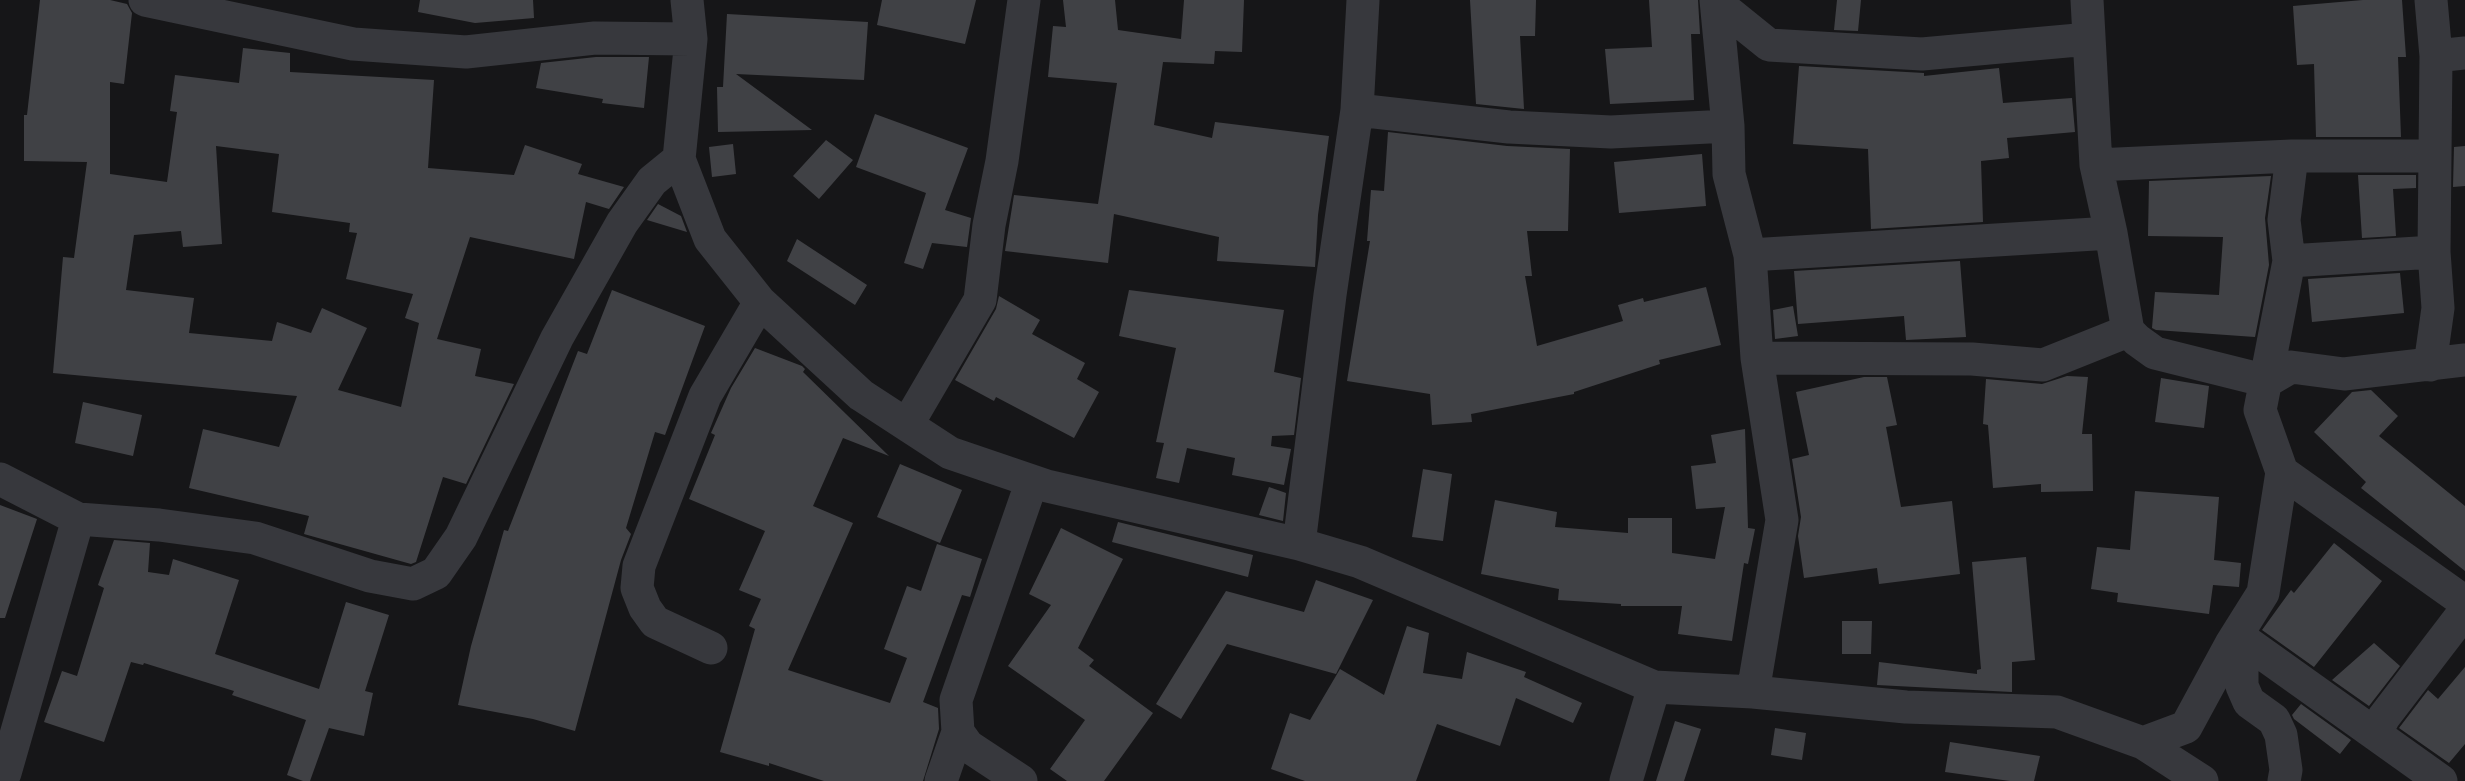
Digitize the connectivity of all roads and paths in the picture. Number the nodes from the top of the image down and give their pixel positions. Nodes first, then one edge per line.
1 (145, 0) edge
2 (687, 0) edge
3 (1024, 0) edge
4 (1363, 0) edge
5 (2087, 0) edge
6 (2431, 0) edge
7 (1717, 2) edge
8 (691, 39) junction
9 (2089, 39) junction
10 (2450, 54) edge
11 (1357, 110) junction
12 (1728, 126) junction
13 (2292, 156) junction
14 (2435, 156) junction
15 (679, 159) junction
16 (2096, 165) junction
17 (2111, 233) junction
18 (2434, 252) junction
19 (1750, 255) junction
20 (2289, 261) junction
21 (760, 302) junction
22 (2128, 331) junction
23 (1756, 358) junction
24 (2465, 360) edge
25 (2430, 365) junction
26 (2267, 381) junction
27 (907, 425) junction
28 (2282, 472) junction
29 (0, 479) edge
30 (1032, 481) junction
31 (78, 519) junction
32 (1299, 544) junction
33 (2465, 602) edge
34 (2465, 611) edge
35 (2242, 632) junction
36 (711, 648) dead end
37 (1654, 687) junction
38 (1753, 692) junction
39 (958, 732) junction
40 (2376, 732) junction
41 (2143, 743) junction
42 (5, 773) dead end
43 (941, 781) edge
44 (1021, 781) edge
45 (1626, 781) edge
46 (2202, 781) edge
47 (2284, 781) edge
48 (2441, 781) edge

1 - 8 street
2 - 8 street
3 - 27 street
4 - 11 street
5 - 9 street
6 - 10 street
7 - 9 street
7 - 12 street
8 - 15 street
9 - 16 street
10 - 14 street
11 - 12 street
11 - 32 street
12 - 19 street
13 - 14 street
13 - 16 street
13 - 20 street
14 - 18 street
15 - 21 street
15 - 31 street
16 - 17 street
17 - 19 street
17 - 22 street
18 - 20 street
18 - 25 street
19 - 23 street
20 - 26 street
21 - 27 street
21 - 36 street
22 - 23 street
22 - 26 street
23 - 38 street
24 - 25 street
25 - 26 street
26 - 28 street
27 - 30 street
28 - 33 street
28 - 35 street
29 - 31 street
30 - 32 street
30 - 39 street
31 - 42 street
32 - 37 street
34 - 40 street
35 - 40 street
35 - 41 street
35 - 47 street
37 - 38 street
37 - 45 street
38 - 41 street
39 - 43 street
39 - 44 street
40 - 48 street
41 - 46 street

